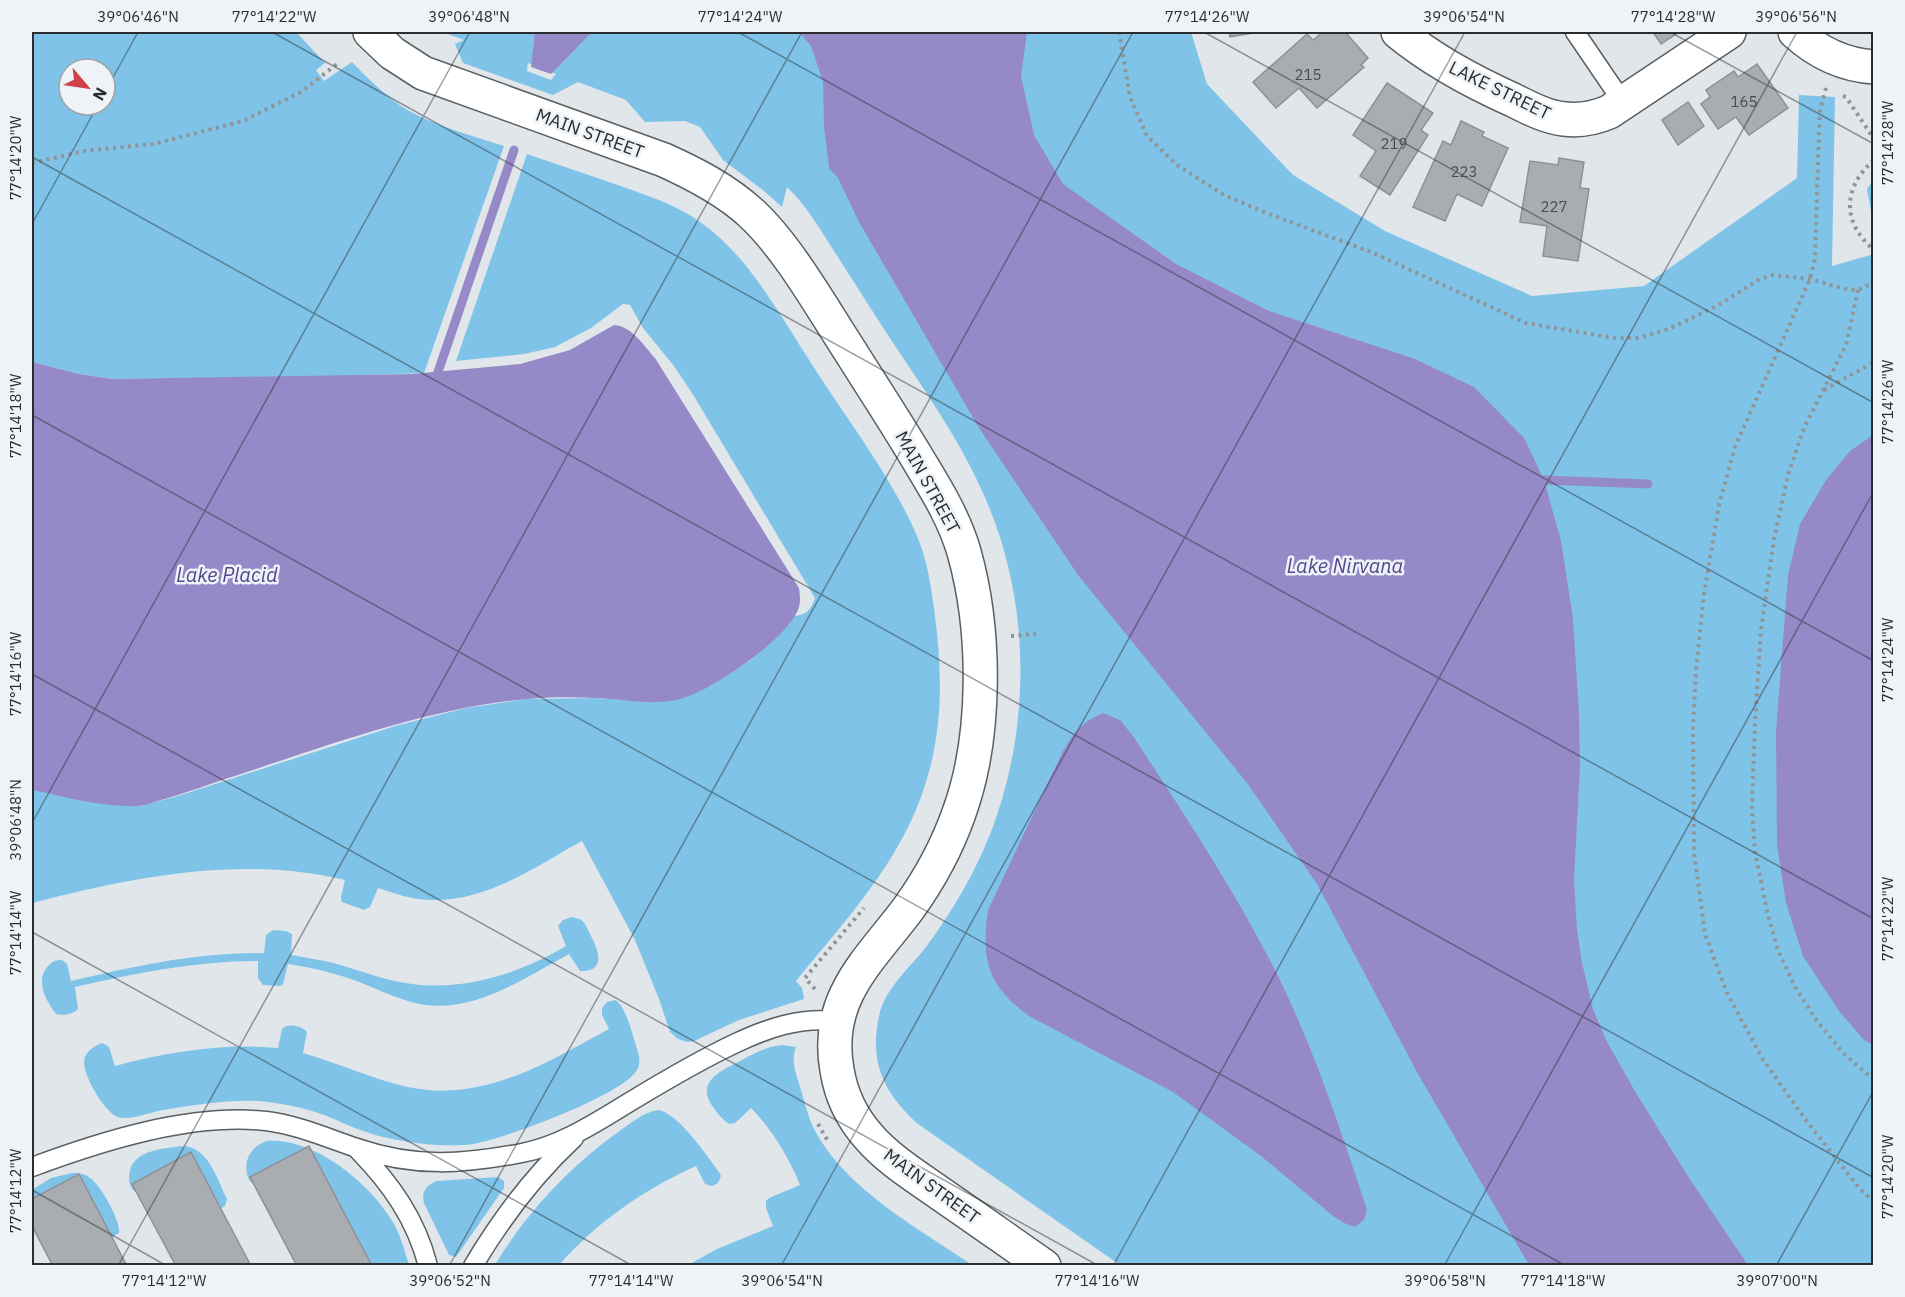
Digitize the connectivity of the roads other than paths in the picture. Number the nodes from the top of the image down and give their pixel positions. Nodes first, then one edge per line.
1 (370, 32) edge
2 (1398, 32) edge
3 (1575, 32) edge
4 (1730, 32) edge
5 (1795, 32) edge
6 (1874, 67) edge
7 (1624, 104) junction
8 (836, 1021) junction
9 (582, 1131) junction
10 (357, 1148) junction
11 (32, 1167) edge
12 (428, 1266) edge
13 (473, 1266) edge
14 (1044, 1266) edge

1 - 8 street, MAIN STREET
2 - 7 street, LAKE STREET
3 - 7 lane
4 - 7 street, LAKE STREET
5 - 6 street
8 - 9 lane
8 - 14 street, MAIN STREET
9 - 10 lane
9 - 13 lane
10 - 11 lane
10 - 12 lane

